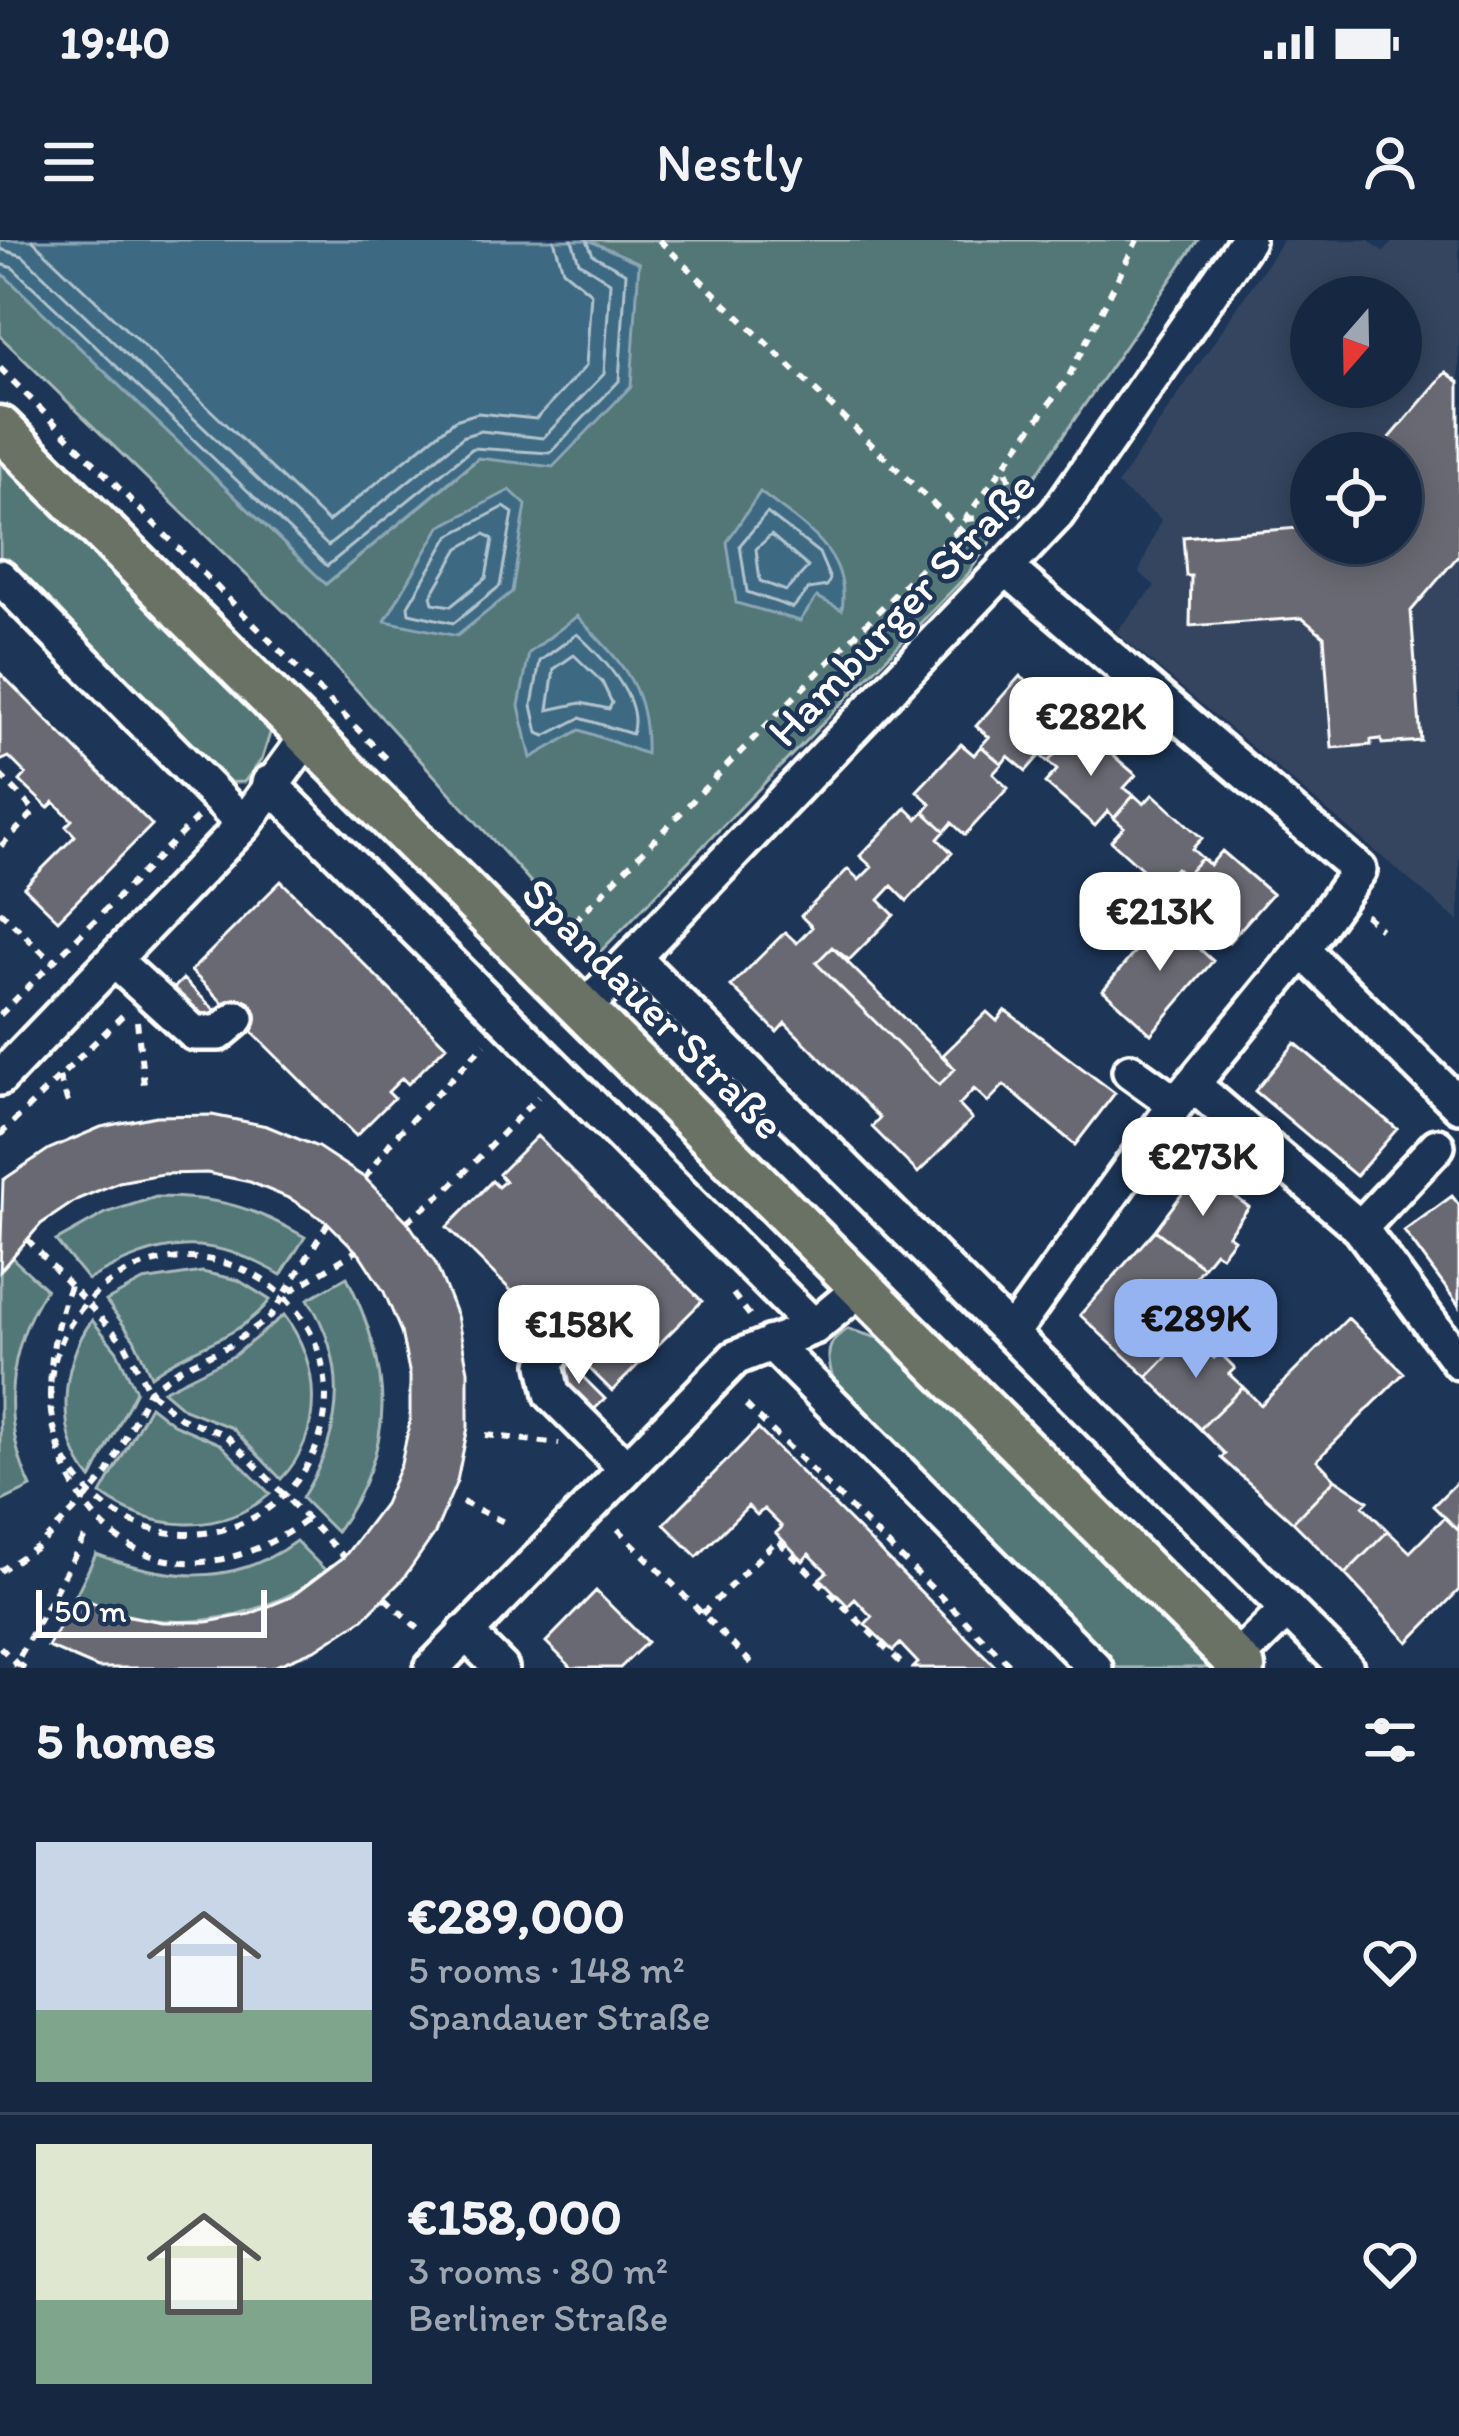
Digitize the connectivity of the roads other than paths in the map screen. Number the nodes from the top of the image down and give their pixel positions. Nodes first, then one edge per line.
1 (1247, 240) edge
2 (0, 428) edge
3 (1004, 567) junction
4 (0, 577) edge
5 (308, 736) junction
6 (269, 783) junction
7 (244, 824) junction
8 (1302, 950) junction
9 (634, 958) junction
10 (115, 961) junction
11 (584, 1009) junction
12 (237, 1018) dead end
13 (1130, 1070) dead end
14 (0, 1078) edge
15 (1185, 1094) junction
16 (1459, 1105) edge
17 (1437, 1146) dead end
18 (1360, 1228) junction
19 (861, 1288) junction
20 (814, 1327) junction
21 (1011, 1334) junction
22 (561, 1341) dead end
23 (771, 1343) junction
24 (1459, 1362) edge
25 (626, 1468) junction
26 (1287, 1610) junction
27 (448, 1652) edge
28 (1239, 1664) edge
29 (501, 1668) edge
30 (1095, 1668) edge
31 (1346, 1668) edge

1 - 3 street, Hamburger Straße
2 - 5 main road, Spandauer Straße
3 - 8 street
3 - 9 street, Hamburger Straße
4 - 7 street
5 - 6 street
5 - 11 main road, Spandauer Straße
6 - 7 street
6 - 20 street
7 - 10 street
8 - 15 street
8 - 16 street
9 - 11 street, Hamburger Straße
9 - 21 street, Spandauer Straße
10 - 12 street
10 - 14 street
11 - 19 main road, Spandauer Straße
13 - 15 street
15 - 18 street
15 - 21 street
17 - 18 street
18 - 24 street
19 - 20 street
19 - 28 main road, Spandauer Straße
20 - 23 street
21 - 26 street, Spandauer Straße
22 - 25 street
23 - 25 street
23 - 30 street
25 - 27 street
26 - 28 street, Spandauer Straße
26 - 31 street, Spandauer Straße
27 - 29 street

